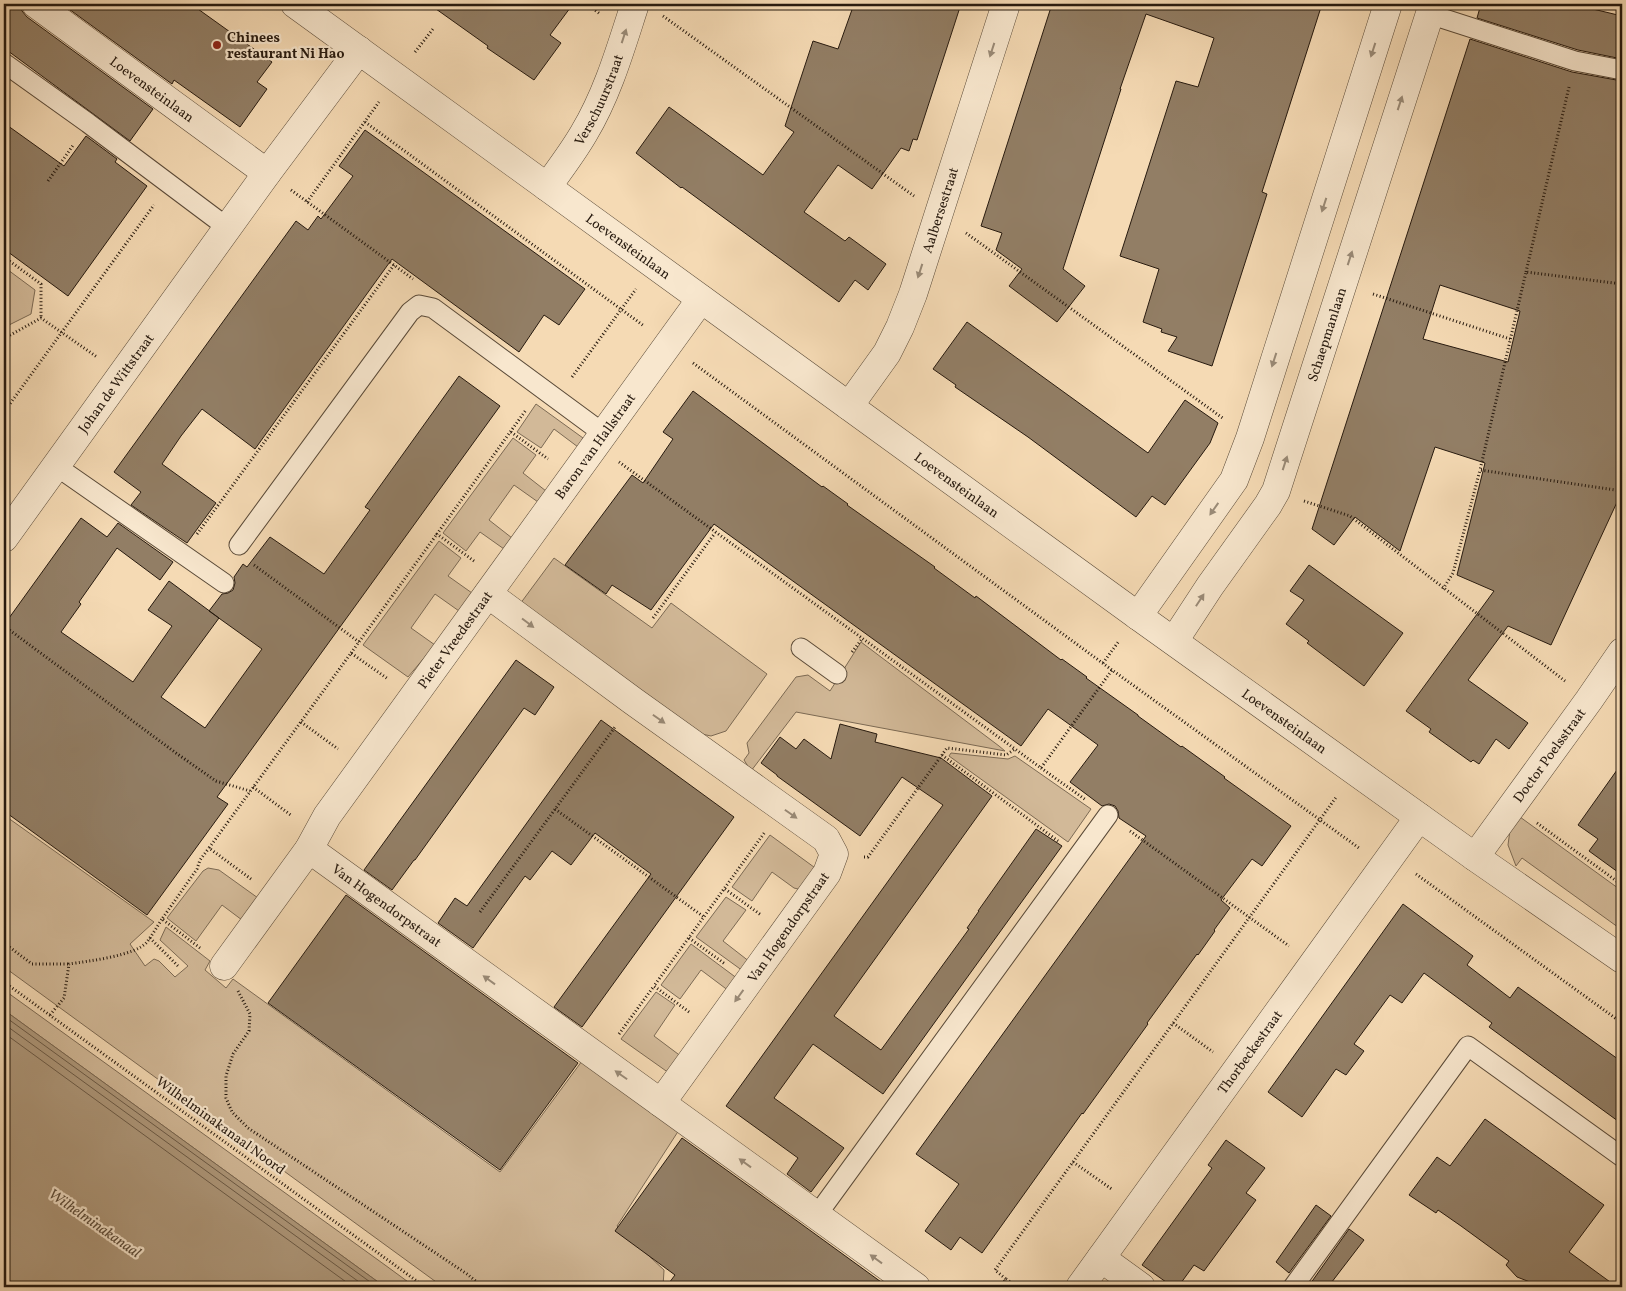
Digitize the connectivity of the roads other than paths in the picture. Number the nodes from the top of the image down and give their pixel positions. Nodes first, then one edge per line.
1 (36, 4) edge
2 (295, 4) edge
3 (635, 4) edge
4 (1006, 4) edge
5 (1388, 4) edge
6 (1431, 9) edge
7 (358, 50) junction
8 (4, 63) edge
9 (1622, 70) edge
10 (267, 173) junction
11 (547, 187) junction
12 (228, 228) junction
13 (701, 299) junction
14 (849, 406) junction
15 (600, 439) junction
16 (56, 466) junction
17 (4, 538) edge
18 (239, 545) road end
19 (224, 583) dead end
20 (494, 587) junction
21 (1138, 616) junction
22 (1174, 641) junction
23 (801, 648) dead end
24 (1622, 652) edge
25 (837, 674) dead end
26 (1108, 815) road end
27 (1419, 817) junction
28 (313, 841) junction
29 (834, 854) joint
30 (1475, 857) junction
31 (1622, 960) edge
32 (224, 966) road end
33 (661, 1103) junction
34 (1622, 1157) edge
35 (817, 1216) junction
36 (1101, 1258) junction
37 (916, 1287) edge
38 (1080, 1287) edge
39 (1141, 1287) edge
40 (1293, 1287) edge

1 - 10 street, Loevensteinlaan
2 - 7 street, Loevensteinlaan
11 -> 3 street, Verschuurstraat
4 -> 14 street, Aalbersestraat
5 -> 21 street
6 - 9 lane
22 -> 6 street, Schaepmanlaan
7 - 10 street, Johan de Wittstraat
7 - 11 street, Loevensteinlaan
8 - 12 lane
10 - 12 street, Johan de Wittstraat
11 - 13 street, Loevensteinlaan
12 - 16 street, Johan de Wittstraat
13 - 14 street, Loevensteinlaan
13 - 15 street, Baron van Hallstraat
14 - 21 street, Loevensteinlaan
15 - 18 lane
15 - 20 street, Baron van Hallstraat
16 - 17 street, Johan de Wittstraat
16 - 19 lane
20 - 28 street, Pieter Vreedestraat
20 -> 29 street, Pieter Vreedestraat
21 - 22 street, Loevensteinlaan
22 - 27 street, Loevensteinlaan
23 - 25 lane
24 - 30 street, Doctor Poelsstraat
26 - 35 lane
27 - 30 street, Loevensteinlaan
27 - 36 street, Thorbeckestraat
28 - 32 street, Pieter Vreedestraat
33 -> 28 street, Van Hogendorpstraat
29 -> 33 street, Van Hogendorpstraat
30 - 31 street, Loevensteinlaan
35 -> 33 street, Van Hogendorpstraat
34 - 40 lane
37 -> 35 street, Van Hogendorpstraat
36 - 38 street, Thorbeckestraat
36 - 39 street

